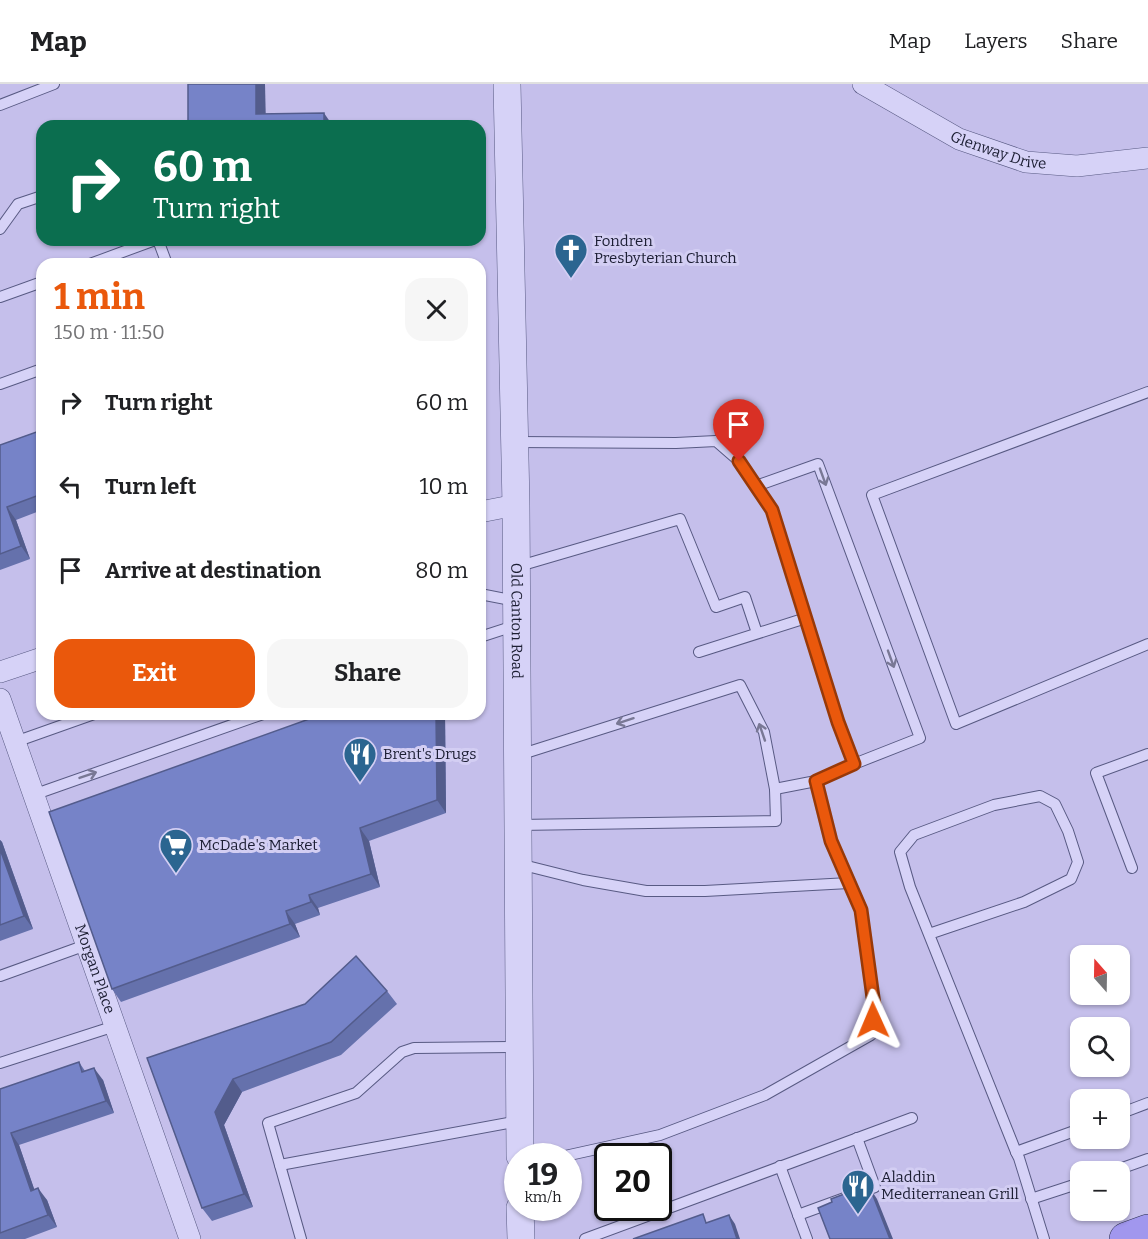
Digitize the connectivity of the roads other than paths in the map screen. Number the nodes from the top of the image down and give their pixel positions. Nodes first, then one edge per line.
1 (54, 84) edge
2 (507, 84) edge
3 (863, 84) edge
4 (0, 105) edge
5 (1148, 158) edge
6 (36, 198) edge
7 (0, 229) edge
8 (140, 246) edge
9 (107, 258) edge
10 (36, 284) edge
11 (0, 297) edge
12 (36, 371) edge
13 (0, 384) edge
14 (1148, 392) edge
15 (515, 442) junction
16 (756, 486) junction
17 (516, 505) junction
18 (486, 511) edge
19 (516, 567) junction
20 (486, 597) edge
21 (517, 613) junction
22 (806, 618) junction
23 (757, 633) junction
24 (486, 634) edge
25 (1148, 645) edge
26 (699, 652) dead end
27 (36, 660) edge
28 (0, 672) edge
29 (0, 699) edge
30 (77, 720) edge
31 (245, 720) edge
32 (15, 742) junction
33 (1148, 754) edge
34 (518, 756) junction
35 (854, 764) junction
36 (816, 781) junction
37 (775, 789) junction
38 (33, 795) junction
39 (518, 825) junction
40 (518, 863) junction
41 (1132, 868) dead end
42 (849, 883) junction
43 (929, 934) junction
44 (86, 945) junction
45 (0, 976) edge
46 (115, 1026) junction
47 (519, 1047) junction
48 (0, 1063) edge
49 (1148, 1103) edge
50 (1130, 1110) edge
51 (912, 1118) dead end
52 (519, 1121) junction
53 (1070, 1133) edge
54 (857, 1138) junction
55 (520, 1143) edge
56 (582, 1152) edge
57 (1016, 1152) junction
58 (1148, 1159) edge
59 (280, 1165) junction
60 (1130, 1165) edge
61 (780, 1166) junction
62 (1070, 1186) edge
63 (1031, 1199) junction
64 (798, 1215) junction
65 (520, 1221) edge
66 (1148, 1231) edge
67 (190, 1239) edge
68 (301, 1239) edge
69 (521, 1239) edge
70 (585, 1239) edge
71 (807, 1239) edge
72 (1044, 1239) edge
73 (1126, 1239) edge

1 - 4 lane
2 - 15 street, Old Canton Road
3 - 5 street, Glenway Drive
6 - 7 lane
8 - 9 lane
10 - 11 lane
12 - 13 lane
14 - 25 lane
15 - 16 lane
15 - 17 street, Old Canton Road
16 - 22 lane
16 -> 35 lane
17 - 18 street
17 - 19 street, Old Canton Road
19 - 21 street, Old Canton Road
19 - 23 lane
20 - 21 lane
21 - 24 lane
21 - 34 street, Old Canton Road
22 - 23 lane
22 - 35 lane
23 - 26 lane
27 - 28 street
29 - 32 street, Morgan Place
30 - 32 lane
38 -> 31 lane
32 - 38 street, Morgan Place
33 - 41 lane
37 -> 34 lane
34 - 39 street, Old Canton Road
35 - 36 lane
36 - 37 lane
36 - 42 lane
37 - 39 lane
38 - 44 street, Morgan Place
39 - 40 street, Old Canton Road
40 - 42 lane
40 - 47 street, Old Canton Road
42 - 56 lane
43 - 43 lane
43 - 57 lane
44 - 45 lane
44 - 46 street, Morgan Place
46 - 48 lane
46 - 67 street, Morgan Place
47 - 52 street, Old Canton Road
47 - 59 lane
49 - 50 lane
51 - 54 lane
52 - 55 street, Old Canton Road
52 - 59 lane
53 - 57 lane
54 - 61 lane
54 - 64 lane
57 - 63 lane
58 - 60 lane
59 - 68 lane
61 - 64 lane
61 - 70 lane
62 - 63 lane
63 - 72 lane
64 - 71 lane
65 - 69 street
66 - 73 main road

